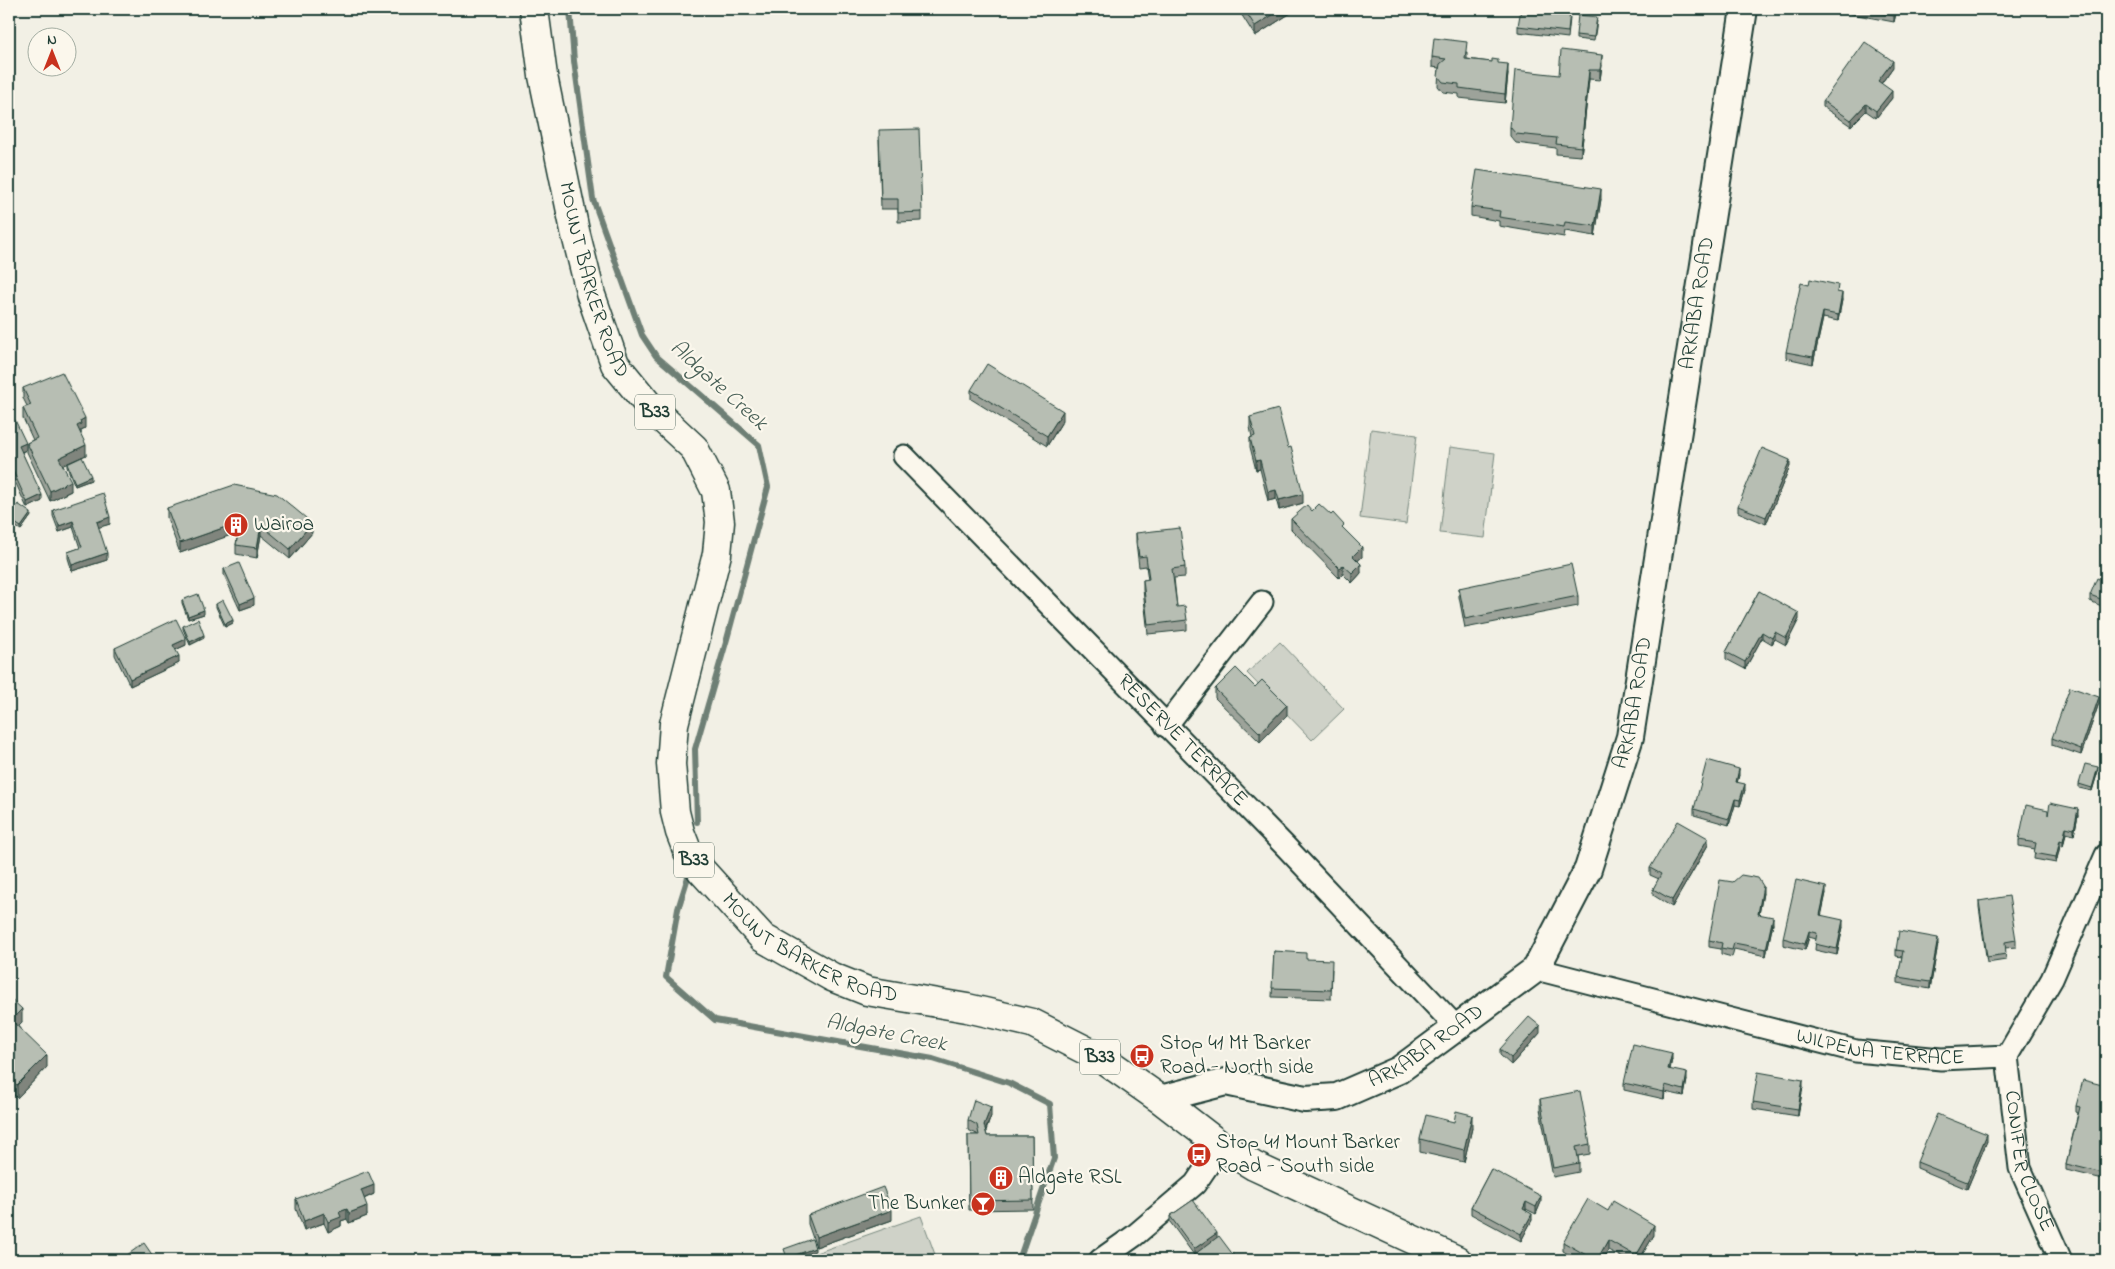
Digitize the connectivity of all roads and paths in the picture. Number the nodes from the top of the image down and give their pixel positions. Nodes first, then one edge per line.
1 (534, 9) edge
2 (1744, 9) edge
3 (904, 456) dead end
4 (1262, 602) dead end
5 (1166, 726) junction
6 (2106, 855) edge
7 (1536, 969) junction
8 (1458, 1028) junction
9 (2007, 1056) junction
10 (1160, 1099) junction
11 (1221, 1146) junction
12 (1100, 1260) edge
13 (1457, 1260) edge
14 (2061, 1260) edge

1 - 10 main road, MOUNT BARKER ROAD / B33
2 - 7 street, ARKABA ROAD
3 - 5 street, RESERVE TERRACE
4 - 5 street
5 - 8 street, RESERVE TERRACE
6 - 9 street
7 - 8 street, ARKABA ROAD
7 - 9 street, WILPENA TERRACE
8 - 10 street, ARKABA ROAD
9 - 14 street, CONIFER CLOSE
10 - 11 main road, MOUNT BARKER ROAD / B33
11 - 12 street
11 - 13 main road, MOUNT BARKER ROAD / B33

